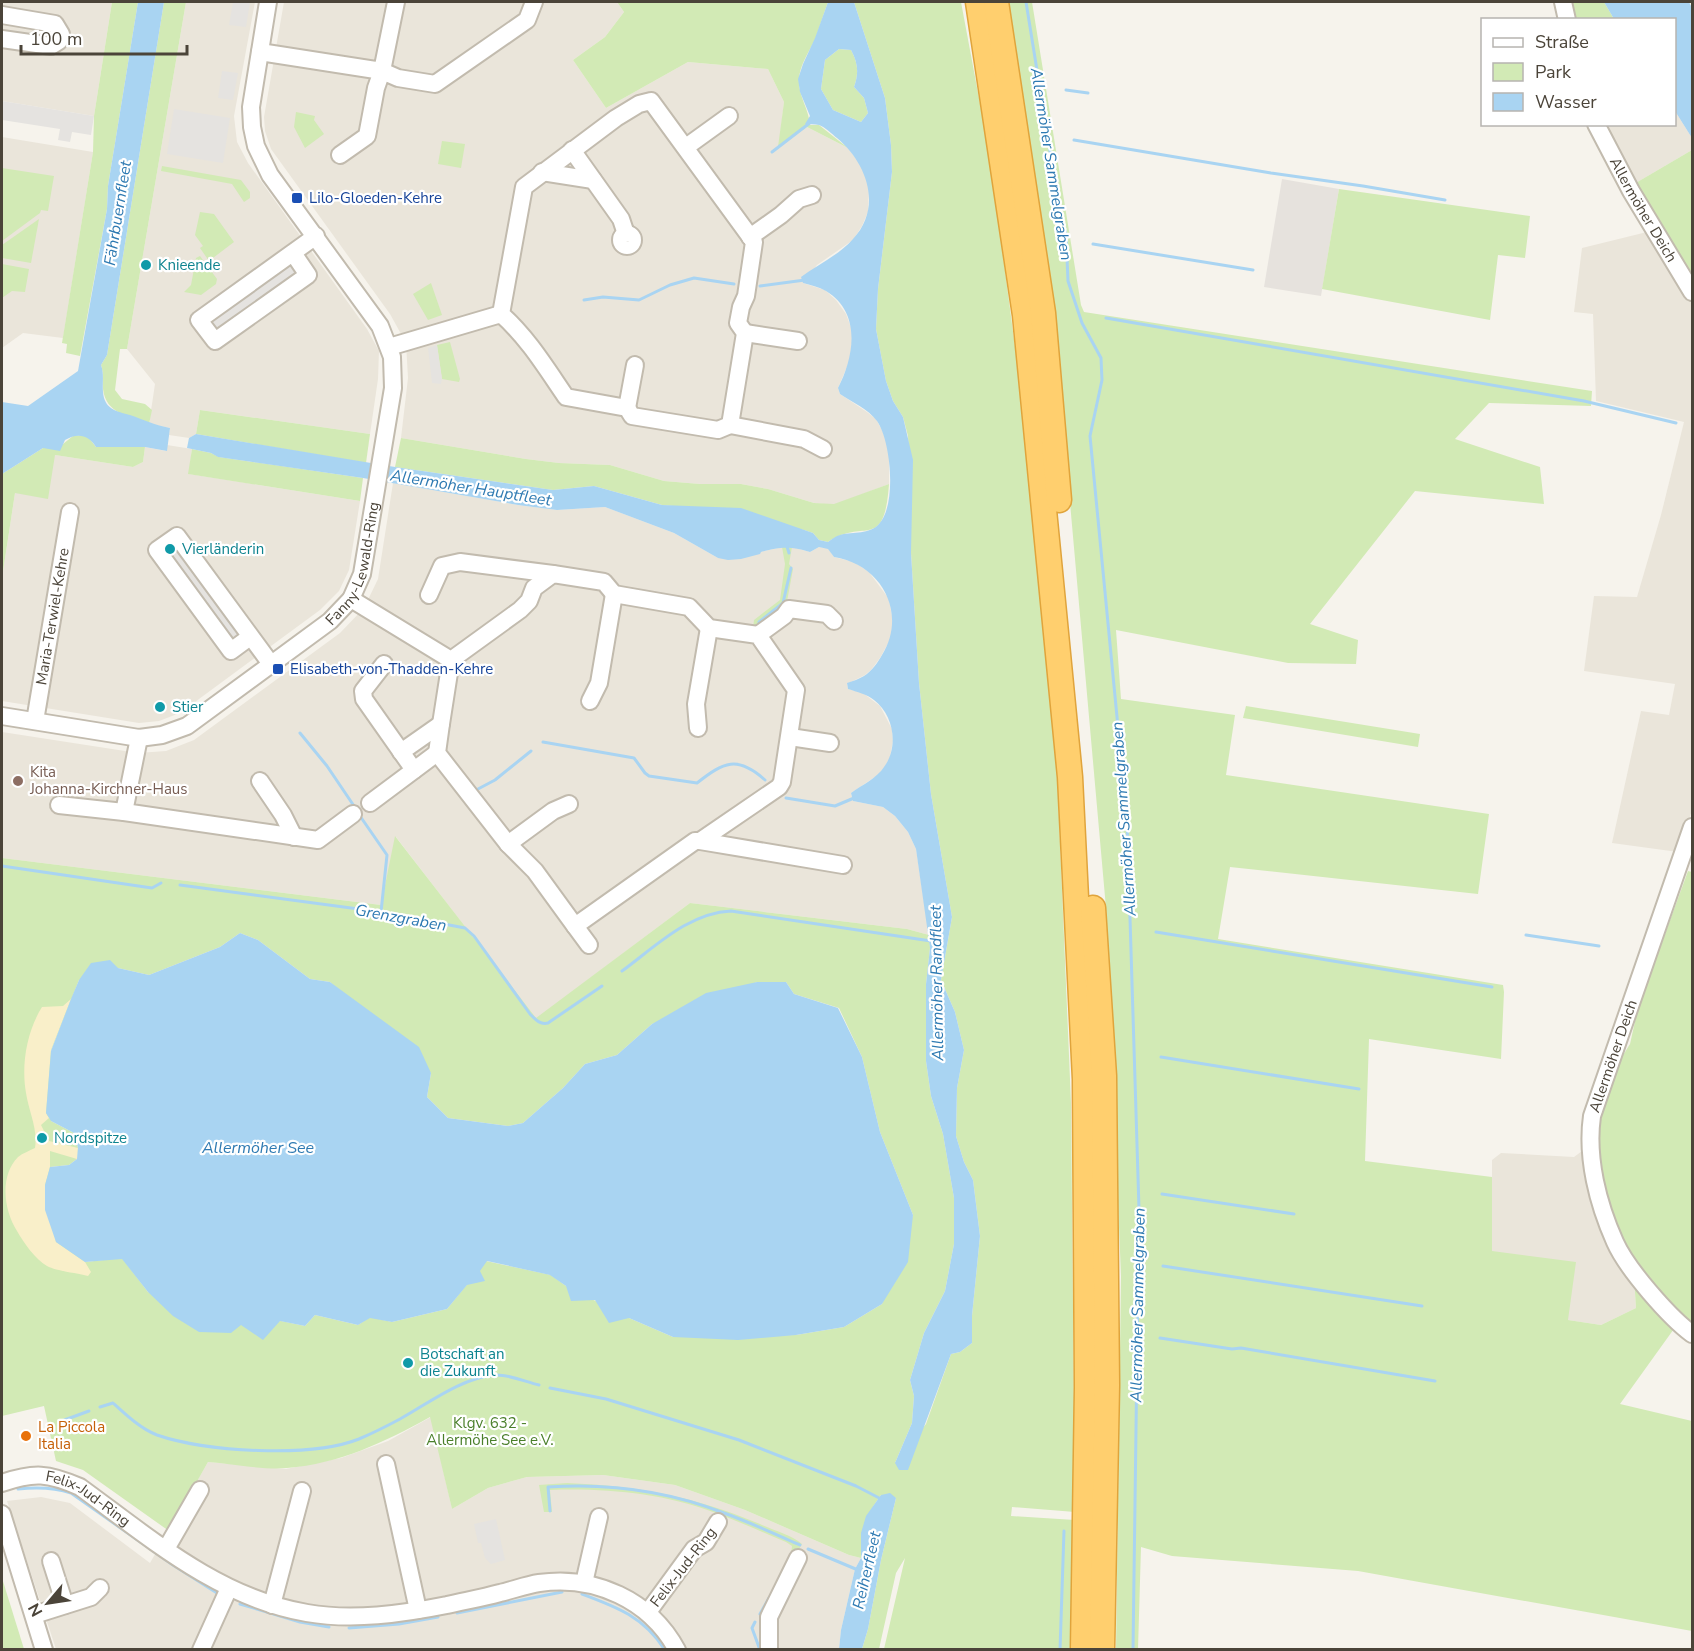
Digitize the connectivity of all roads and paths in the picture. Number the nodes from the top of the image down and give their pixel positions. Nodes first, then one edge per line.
1 (268, 2) edge
2 (396, 2) edge
3 (534, 2) edge
4 (978, 2) edge
5 (996, 2) edge
6 (1563, 2) edge
7 (2, 15) edge
8 (1567, 18) edge
9 (2, 39) edge
10 (260, 52) junction
11 (382, 71) junction
12 (729, 116) dead end
13 (1597, 126) edge
14 (686, 147) junction
15 (572, 150) junction
16 (340, 155) dead end
17 (542, 172) junction
18 (593, 180) junction
19 (812, 195) dead end
20 (626, 234) dead end
21 (316, 236) junction
22 (750, 237) junction
23 (292, 253) junction
24 (1692, 292) edge
25 (501, 314) junction
26 (745, 333) junction
27 (798, 341) dead end
28 (389, 346) junction
29 (635, 364) dead end
30 (627, 408) junction
31 (730, 425) junction
32 (823, 449) dead end
33 (70, 512) dead end
34 (553, 574) junction
35 (614, 594) junction
36 (429, 595) dead end
37 (351, 599) junction
38 (834, 621) dead end
39 (709, 628) junction
40 (758, 635) junction
41 (250, 637) junction
42 (451, 660) junction
43 (271, 664) junction
44 (384, 664) dead end
45 (590, 701) dead end
46 (2, 716) edge
47 (35, 722) junction
48 (441, 724) junction
49 (698, 728) dead end
50 (790, 737) junction
51 (139, 738) junction
52 (830, 743) dead end
53 (401, 752) junction
54 (437, 753) junction
55 (414, 770) junction
56 (260, 781) dead end
57 (370, 803) dead end
58 (569, 804) dead end
59 (59, 805) dead end
60 (124, 812) junction
61 (353, 814) dead end
62 (283, 815) junction
63 (1692, 827) edge
64 (259, 832) junction
65 (294, 837) junction
66 (700, 842) junction
67 (508, 844) junction
68 (843, 865) dead end
69 (575, 926) junction
70 (589, 945) dead end
71 (1692, 1334) edge
72 (386, 1464) dead end
73 (2, 1483) edge
74 (200, 1490) dead end
75 (302, 1491) dead end
76 (2, 1515) edge
77 (599, 1516) dead end
78 (718, 1522) dead end
79 (166, 1549) junction
80 (798, 1557) dead end
81 (51, 1561) dead end
82 (584, 1583) junction
83 (100, 1587) dead end
84 (229, 1588) junction
85 (65, 1605) junction
86 (272, 1605) junction
87 (418, 1610) junction
88 (648, 1612) junction
89 (34, 1616) junction
90 (44, 1650) edge
91 (201, 1650) edge
92 (677, 1650) edge
93 (769, 1650) edge
94 (1083, 1650) edge
95 (1102, 1650) edge

1 - 10 street, Fanny-Lewald-Ring
2 - 11 street
3 - 11 street
4 - 94 highway
5 - 95 highway
6 - 8 street
7 - 9 street
10 - 11 street
10 - 21 street, Fanny-Lewald-Ring
11 - 16 street
12 - 14 street
13 - 24 street, Allermöher Deich
14 - 15 street
14 - 22 street
15 - 17 street
15 - 18 street
17 - 18 street
17 - 25 street
18 - 20 street
19 - 22 street
21 - 23 street
21 - 28 street, Fanny-Lewald-Ring
22 - 26 street
23 - 23 street
25 - 28 street
25 - 30 street
26 - 27 street
26 - 31 street
28 - 37 street, Fanny-Lewald-Ring
29 - 30 street
30 - 31 street
31 - 32 street
33 - 47 street, Maria-Terwiel-Kehre
34 - 35 street
34 - 36 street
34 - 42 street
35 - 39 street
35 - 45 street
37 - 42 street
37 - 43 street, Fanny-Lewald-Ring
38 - 40 street
39 - 40 street
39 - 49 street
40 - 50 street
41 - 41 street
41 - 43 street
42 - 48 street
43 - 51 street, Fanny-Lewald-Ring
44 - 53 street
46 - 47 street, Fanny-Lewald-Ring
47 - 51 street, Fanny-Lewald-Ring
48 - 53 street
48 - 54 street
50 - 52 street
50 - 66 street
51 - 60 street
53 - 55 street
54 - 55 street
54 - 67 street
55 - 57 street
56 - 62 street
58 - 67 street
59 - 60 street
60 - 64 street
61 - 65 street
62 - 64 street
62 - 65 street
63 - 71 street, Allermöher Deich
64 - 65 street
66 - 68 street
66 - 69 street
67 - 69 street
69 - 70 street
72 - 87 street
73 - 79 street, Felix-Jud-Ring
74 - 79 street
75 - 86 street
76 - 89 street
77 - 82 street
78 - 88 street, Felix-Jud-Ring
79 - 84 street, Felix-Jud-Ring
80 - 93 street
81 - 85 street
82 - 87 street, Felix-Jud-Ring
82 - 88 street, Felix-Jud-Ring
83 - 85 street
84 - 86 street, Felix-Jud-Ring
84 - 91 street
85 - 89 street
86 - 87 street, Felix-Jud-Ring
88 - 92 street, Felix-Jud-Ring
89 - 90 street

